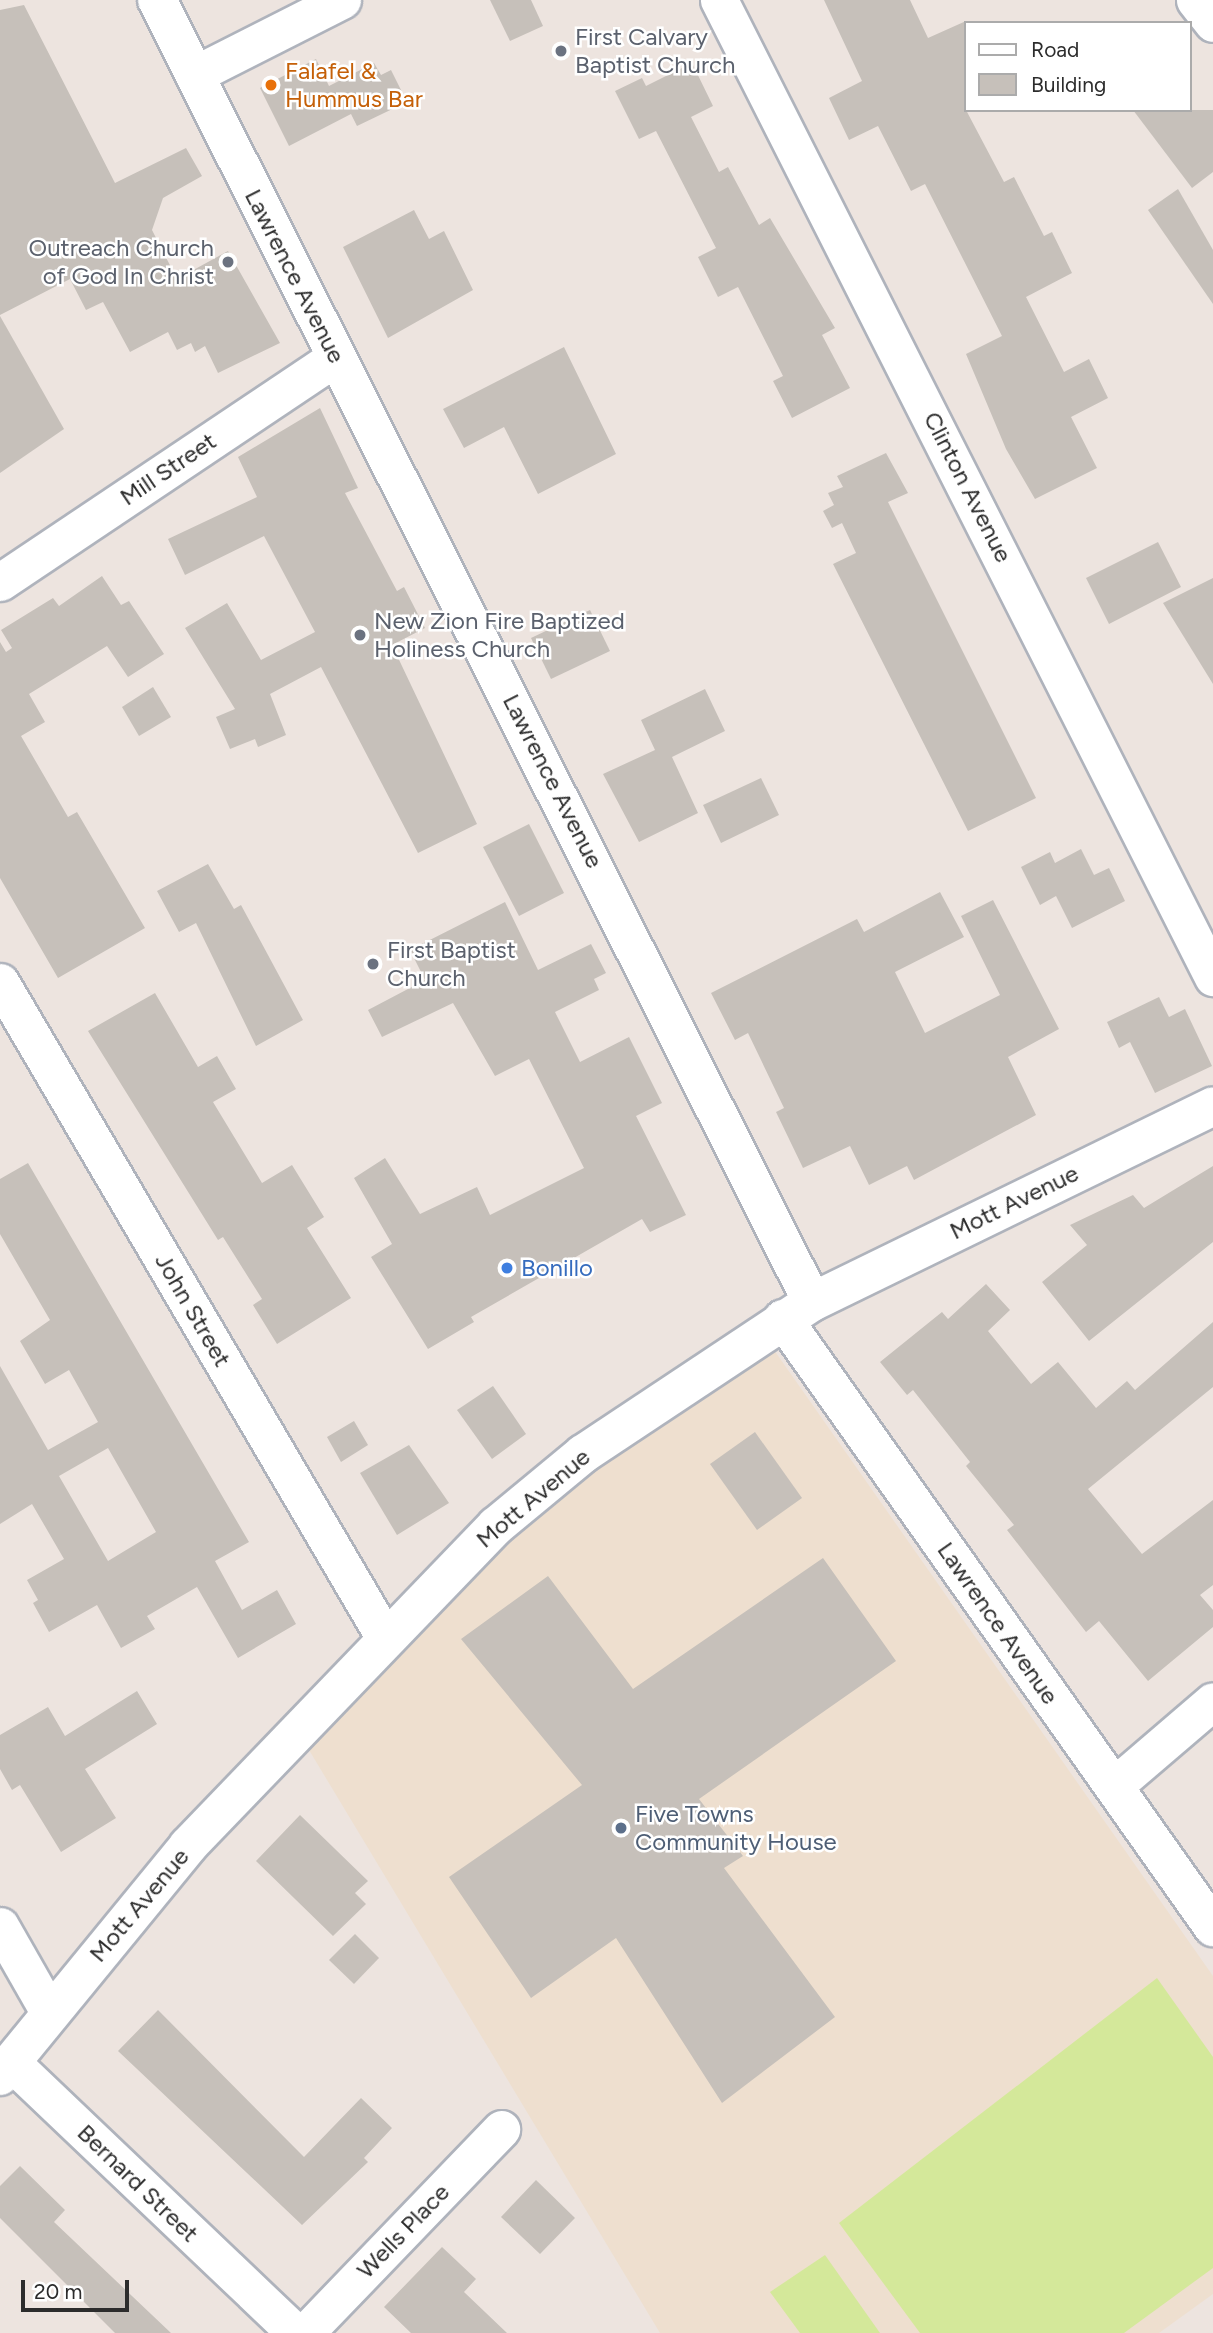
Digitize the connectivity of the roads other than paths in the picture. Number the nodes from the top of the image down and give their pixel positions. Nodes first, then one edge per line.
1 (157, 0) edge
2 (342, 0) edge
3 (719, 0) edge
4 (1195, 0) edge
5 (1213, 23) edge
6 (194, 75) junction
7 (336, 357) junction
8 (0, 582) edge
9 (1213, 977) edge
10 (0, 982) edge
11 (1213, 1106) edge
12 (797, 1311) junction
13 (386, 1638) junction
14 (1213, 1701) edge
15 (1114, 1786) junction
16 (0, 1926) edge
17 (1213, 1927) edge
18 (49, 2012) junction
19 (5, 2069) edge
20 (500, 2129) dead end
21 (296, 2333) edge
22 (305, 2333) edge

1 - 6 street, Lawrence Avenue
2 - 6 street
3 - 9 street, Clinton Avenue
4 - 5 street
6 - 7 street, Lawrence Avenue
7 - 8 street, Mill Street
7 - 12 street, Lawrence Avenue
10 - 13 street, John Street
11 - 12 street, Mott Avenue
12 - 13 street, Mott Avenue
12 - 15 street, Lawrence Avenue
13 - 18 street, Mott Avenue
14 - 15 street
15 - 17 street, Lawrence Avenue
16 - 18 street
18 - 19 street, Mott Avenue
19 - 21 street, Bernard Street
20 - 22 street, Wells Place

